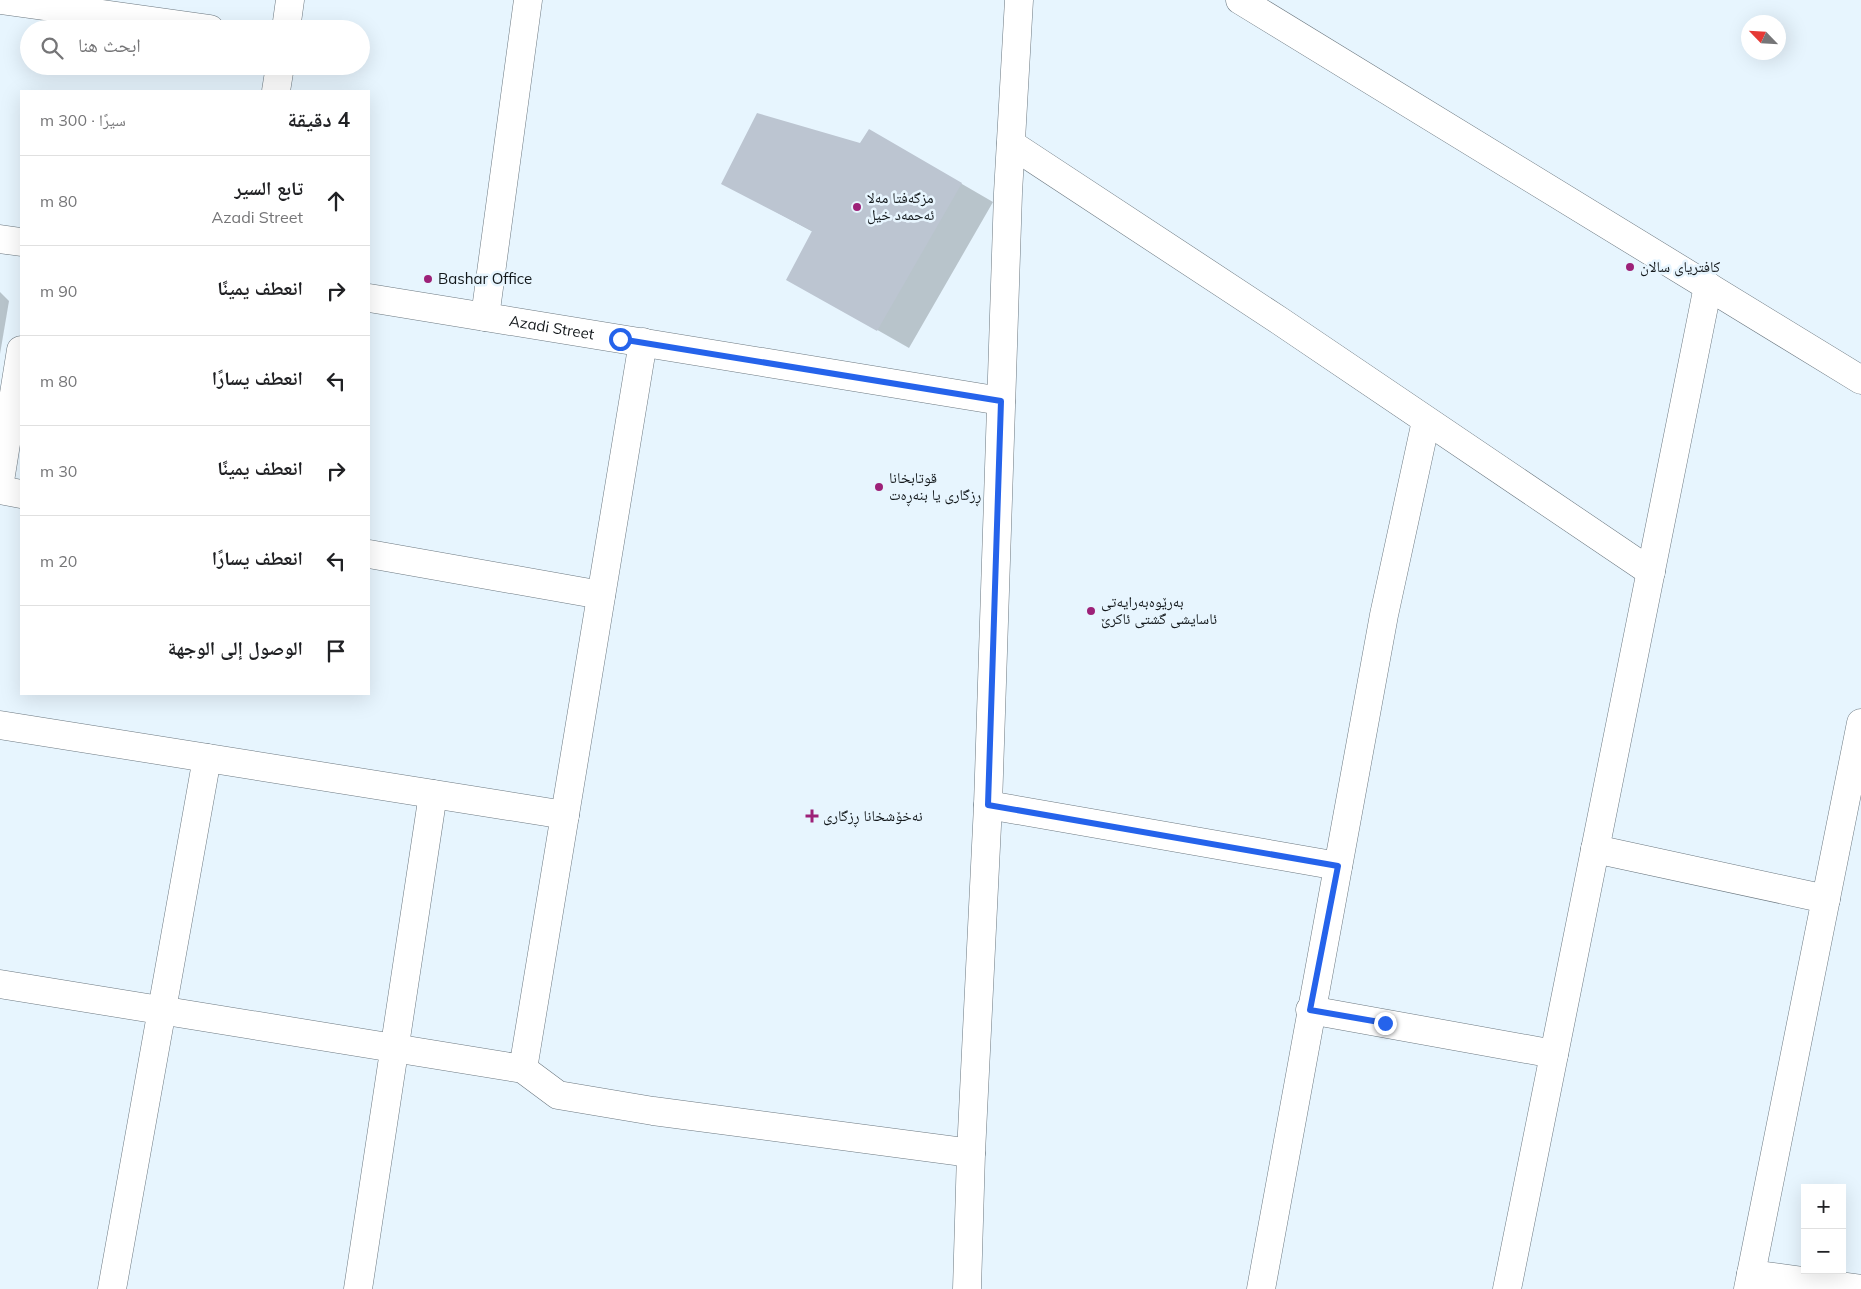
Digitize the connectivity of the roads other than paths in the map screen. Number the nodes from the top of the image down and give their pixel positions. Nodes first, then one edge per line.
1 (1, 0) edge
2 (290, 0) edge
3 (528, 0) edge
4 (1019, 0) edge
5 (1240, 0) edge
6 (145, 20) edge
7 (287, 20) edge
8 (279, 75) edge
9 (276, 90) edge
10 (1011, 144) junction
11 (0, 239) edge
12 (20, 242) edge
13 (1708, 286) junction
14 (370, 298) edge
15 (485, 317) junction
16 (643, 342) junction
17 (20, 356) edge
18 (1861, 380) edge
19 (1001, 401) junction
20 (1426, 421) junction
21 (0, 481) edge
22 (0, 490) edge
23 (20, 494) edge
24 (370, 554) edge
25 (1651, 572) junction
26 (602, 595) junction
27 (1861, 723) edge
28 (0, 725) edge
29 (207, 758) junction
30 (433, 794) junction
31 (988, 805) junction
32 (565, 815) junction
33 (1596, 849) junction
34 (1338, 866) junction
35 (1826, 899) junction
36 (0, 984) edge
37 (162, 1010) junction
38 (1310, 1010) junction
39 (394, 1048) junction
40 (1554, 1054) junction
41 (523, 1069) junction
42 (970, 1153) junction
43 (1749, 1282) edge
44 (112, 1289) edge
45 (358, 1289) edge
46 (967, 1289) edge
47 (1261, 1289) edge
48 (1507, 1289) edge
49 (1861, 1289) edge

1 - 6 street
2 - 7 street
3 - 15 street
4 - 10 street
5 - 13 street
8 - 9 street
10 - 19 street
10 - 20 street
11 - 12 street
13 - 18 street
13 - 25 street
14 - 15 street, Azadi Street
15 - 16 street, Azadi Street
16 - 19 street, Azadi Street
16 - 26 street
17 - 21 street
19 - 31 street
20 - 25 street
20 - 34 street
22 - 23 street
24 - 26 street
25 - 33 street
26 - 32 street
27 - 35 street
28 - 29 street
29 - 30 street
29 - 37 street
30 - 32 street
30 - 39 street
31 - 34 street
31 - 42 street
32 - 41 street
33 - 35 street
33 - 40 street
34 - 38 street
35 - 43 street
36 - 37 street
37 - 39 street
37 - 44 street
38 - 40 street
38 - 47 street
39 - 41 street
39 - 45 street
40 - 48 street
41 - 42 street
42 - 46 street
43 - 49 street

